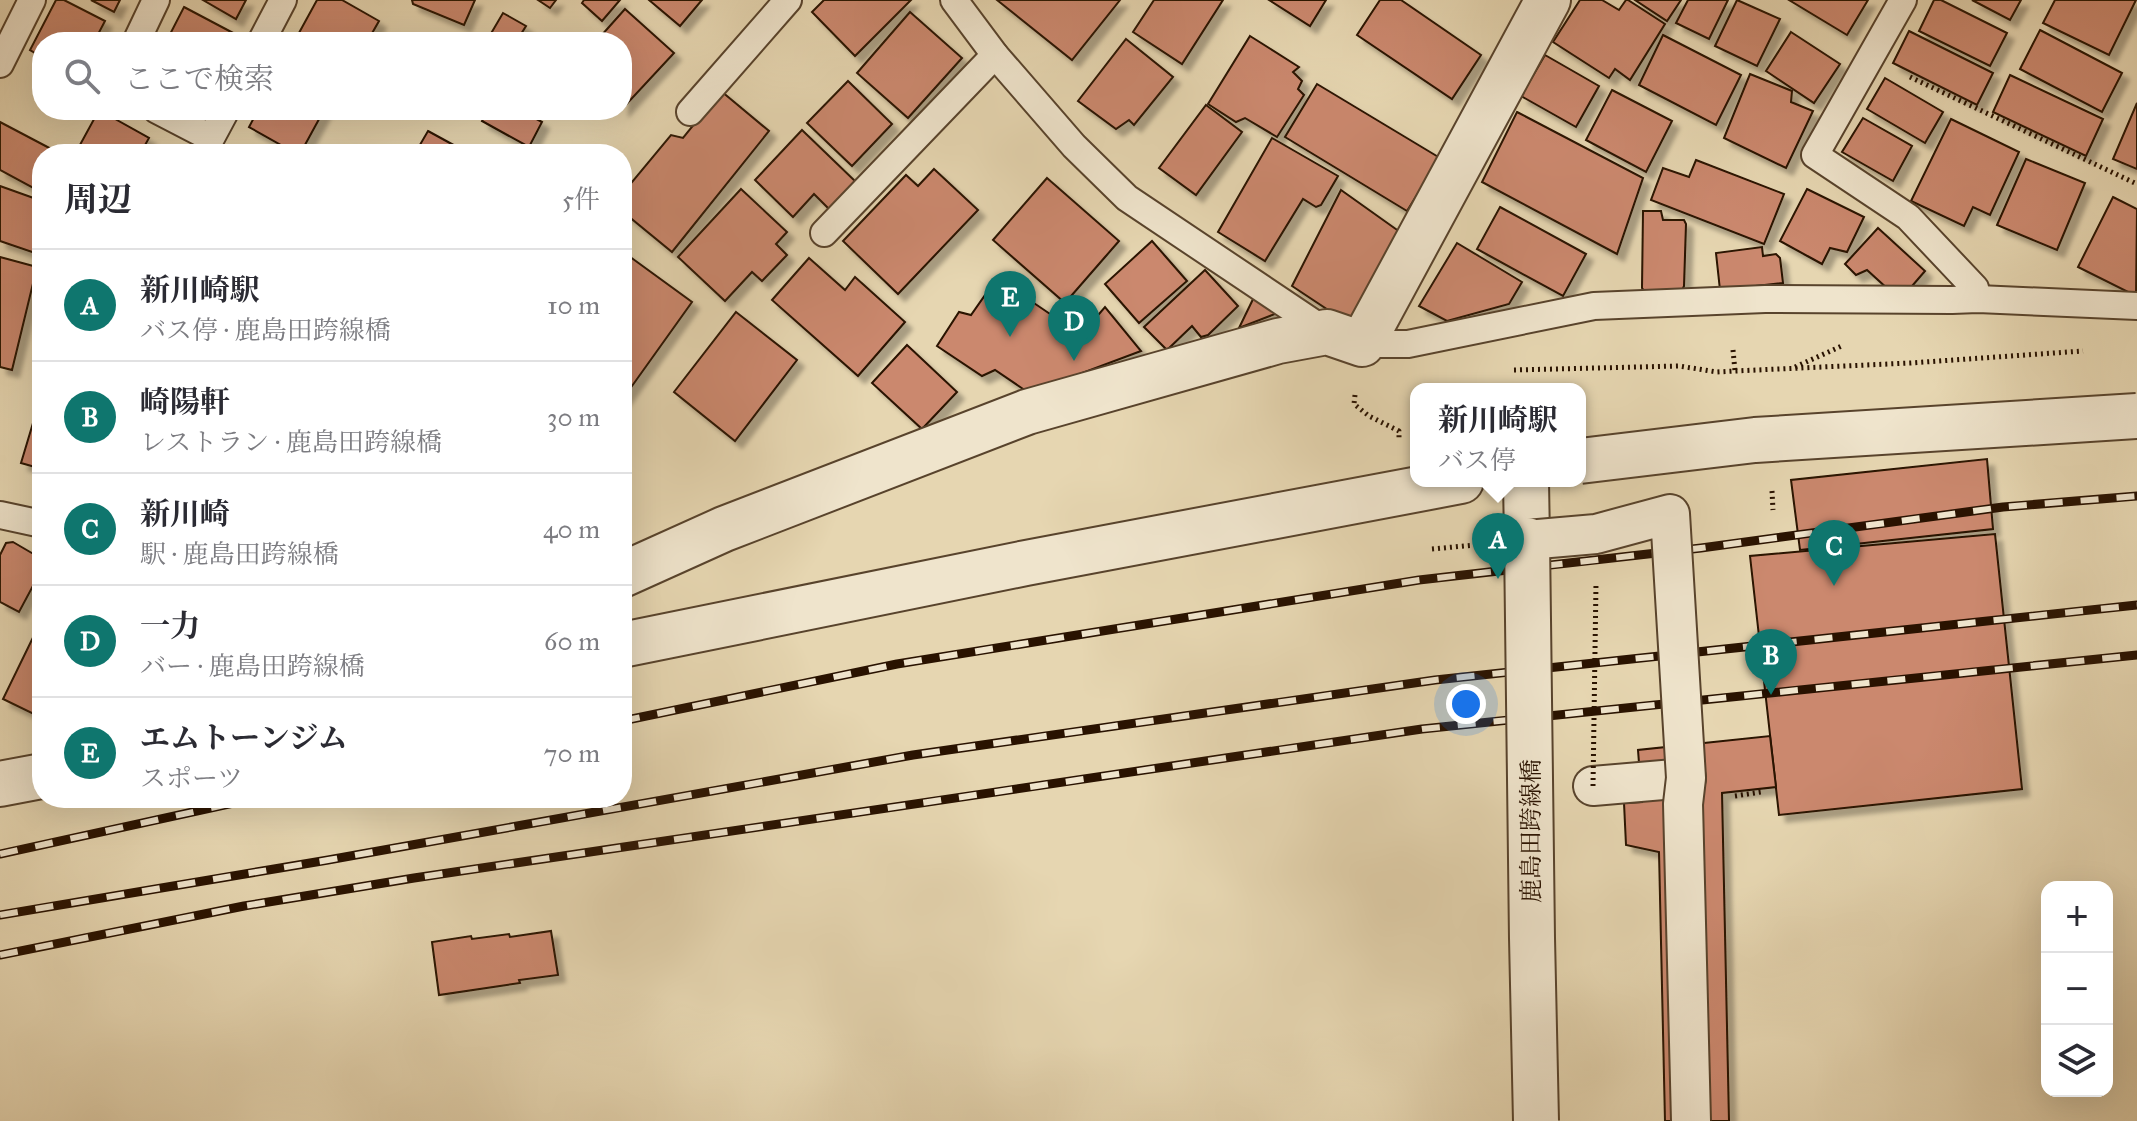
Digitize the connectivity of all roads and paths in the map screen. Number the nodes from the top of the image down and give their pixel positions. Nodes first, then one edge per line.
1 (32, 0) edge
2 (156, 0) edge
3 (283, 0) edge
4 (788, 0) edge
5 (954, 0) edge
6 (1548, 0) edge
7 (1903, 0) edge
8 (141, 32) edge
9 (266, 32) edge
10 (995, 55) junction
11 (1870, 58) junction
12 (0, 64) edge
13 (690, 112) dead end
14 (176, 120) edge
15 (221, 120) edge
16 (2137, 184) edge
17 (824, 233) dead end
18 (1978, 299) junction
19 (2137, 306) edge
20 (1345, 338) junction
21 (1733, 350) dead end
22 (2092, 351) dead end
23 (1679, 366) dead end
24 (1735, 371) junction
25 (2137, 416) edge
26 (1586, 460) edge
27 (1772, 486) dead end
28 (1429, 487) edge
29 (1526, 487) edge
30 (1773, 510) dead end
31 (0, 515) edge
32 (32, 522) edge
33 (1596, 534) junction
34 (1527, 540) junction
35 (632, 570) edge
36 (632, 643) edge
37 (32, 778) edge
38 (1686, 778) junction
39 (0, 784) edge
40 (1593, 786) joint
41 (1536, 1121) edge
42 (1691, 1121) edge

1 - 12 lane
2 - 8 lane
3 - 9 lane
4 - 13 lane
5 - 10 lane
6 - 20 street
7 - 11 lane
10 - 17 lane
10 - 20 lane
11 - 16 path
11 - 18 lane
14 - 15 lane
18 - 19 lane
18 - 20 lane
20 - 35 street
21 - 24 path
22 - 24 path
23 - 24 path
25 - 26 street, bridge
27 - 30 path
28 - 36 street
29 - 34 street, 鹿島田跨線橋
31 - 32 lane
33 - 34 street, bridge
33 - 38 street, bridge
33 - 40 path, bridge
34 - 41 street, 鹿島田跨線橋, bridge
37 - 39 street
38 - 40 street
38 - 42 street, bridge

